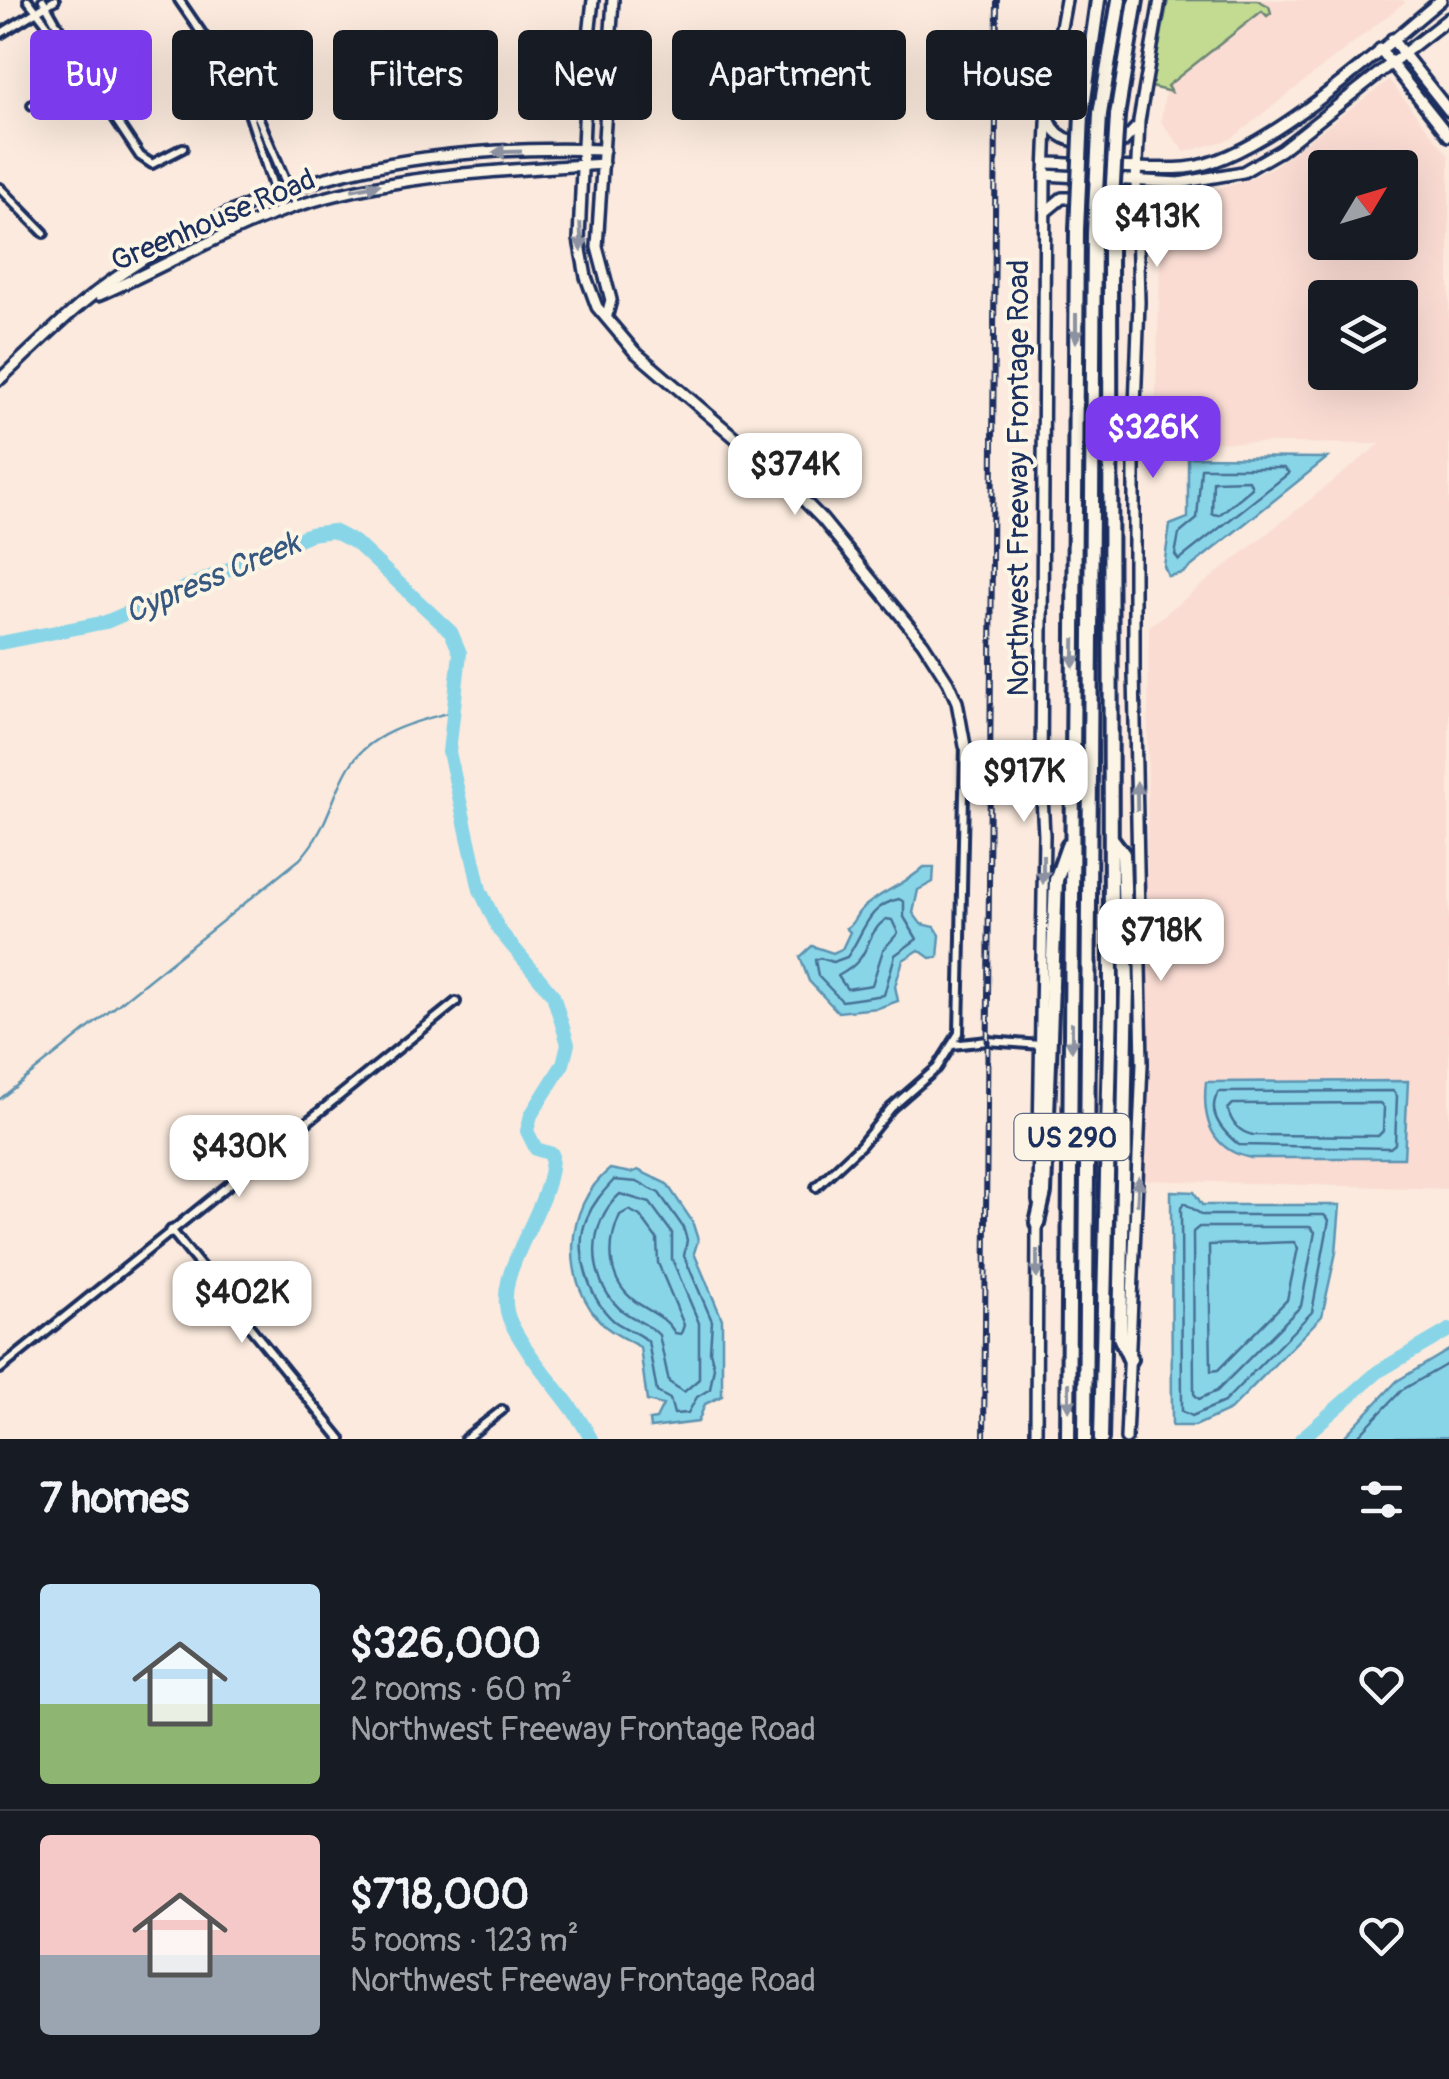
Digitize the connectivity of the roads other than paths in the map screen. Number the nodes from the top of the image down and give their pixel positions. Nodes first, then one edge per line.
1 (28, 0) edge
2 (55, 0) edge
3 (179, 0) edge
4 (593, 0) edge
5 (613, 0) edge
6 (1066, 0) edge
7 (1098, 0) edge
8 (1119, 0) edge
9 (1136, 0) edge
10 (1160, 0) edge
11 (1441, 0) edge
12 (45, 3) edge
13 (36, 12) junction
14 (1449, 18) edge
15 (51, 30) edge
16 (60, 30) edge
17 (199, 30) edge
18 (1061, 30) edge
19 (0, 37) edge
20 (1392, 39) junction
21 (1380, 49) junction
22 (1404, 53) junction
23 (1391, 63) junction
24 (1449, 111) edge
25 (118, 120) edge
26 (251, 120) edge
27 (260, 120) edge
28 (1048, 120) edge
29 (1050, 120) edge
30 (1140, 122) junction
31 (1270, 135) junction
32 (1449, 136) edge
33 (183, 148) dead end
34 (583, 150) junction
35 (604, 150) junction
36 (1282, 150) junction
37 (1046, 163) junction
38 (603, 164) junction
39 (582, 166) junction
40 (1137, 166) junction
41 (1046, 175) junction
42 (1136, 182) junction
43 (0, 188) edge
44 (288, 188) junction
45 (274, 193) junction
46 (296, 206) junction
47 (281, 211) junction
48 (1045, 212) junction
49 (44, 233) dead end
50 (1136, 240) junction
51 (82, 303) junction
52 (607, 316) junction
53 (0, 380) edge
54 (965, 746) joint
55 (1072, 834) junction
56 (1112, 838) junction
57 (456, 1002) dead end
58 (1042, 1045) junction
59 (951, 1046) junction
60 (816, 1187) dead end
61 (1037, 1223) junction
62 (172, 1230) junction
63 (1130, 1358) junction
64 (0, 1369) edge
65 (502, 1410) dead end
66 (341, 1439) edge
67 (466, 1439) edge
68 (1036, 1439) edge
69 (1068, 1439) edge
70 (1084, 1439) edge
71 (1101, 1439) edge
72 (1126, 1439) edge

1 - 13 street
2 - 12 street
3 - 17 street
4 - 34 street
5 - 35 street
6 - 18 street, Northwest Freeway Frontage Road
7 -> 55 highway, US 290, bridge
8 - 70 highway, bridge
9 - 56 highway, US 290, bridge
10 - 30 street
11 - 20 street
12 - 13 street
12 - 16 street
13 - 15 street
13 - 19 street
14 - 22 street
20 - 21 street
20 - 22 street
21 - 23 street
21 - 31 street
22 - 23 street
22 - 24 street
23 - 32 street
23 - 36 street
25 - 33 street
26 - 45 street
27 - 44 street
28 - 37 street, Northwest Freeway Frontage Road
29 - 30 street
30 - 40 street
31 - 36 street
31 - 40 street
34 - 35 street, Greenhouse Road
34 - 39 street
34 -> 44 street, Greenhouse Road
35 - 38 street
36 - 42 street
37 - 40 street
37 - 41 street, Northwest Freeway Frontage Road
38 - 39 street, Greenhouse Road
38 - 52 street
46 -> 39 street, Greenhouse Road
39 -> 52 street
40 - 42 street
41 - 42 street
41 - 48 street, Northwest Freeway Frontage Road
42 - 50 street
43 - 49 street
44 - 45 street, Greenhouse Road
44 - 46 street
45 - 47 street
45 - 51 street, Greenhouse Road
46 - 47 street, Greenhouse Road
47 - 51 street, Greenhouse Road
48 - 50 street
48 -> 58 street, Northwest Freeway Frontage Road
63 -> 50 street
51 - 53 street, Greenhouse Road
52 - 54 street
54 - 59 street
55 - 61 highway
55 -> 69 highway, US 290
56 - 63 highway
56 - 71 highway, US 290
57 - 62 street
58 - 59 street
58 - 61 street, Northwest Freeway Frontage Road
59 - 60 street
61 -> 68 street, Northwest Freeway Frontage Road
62 - 64 street
62 - 66 street
63 - 72 street
65 - 67 street

